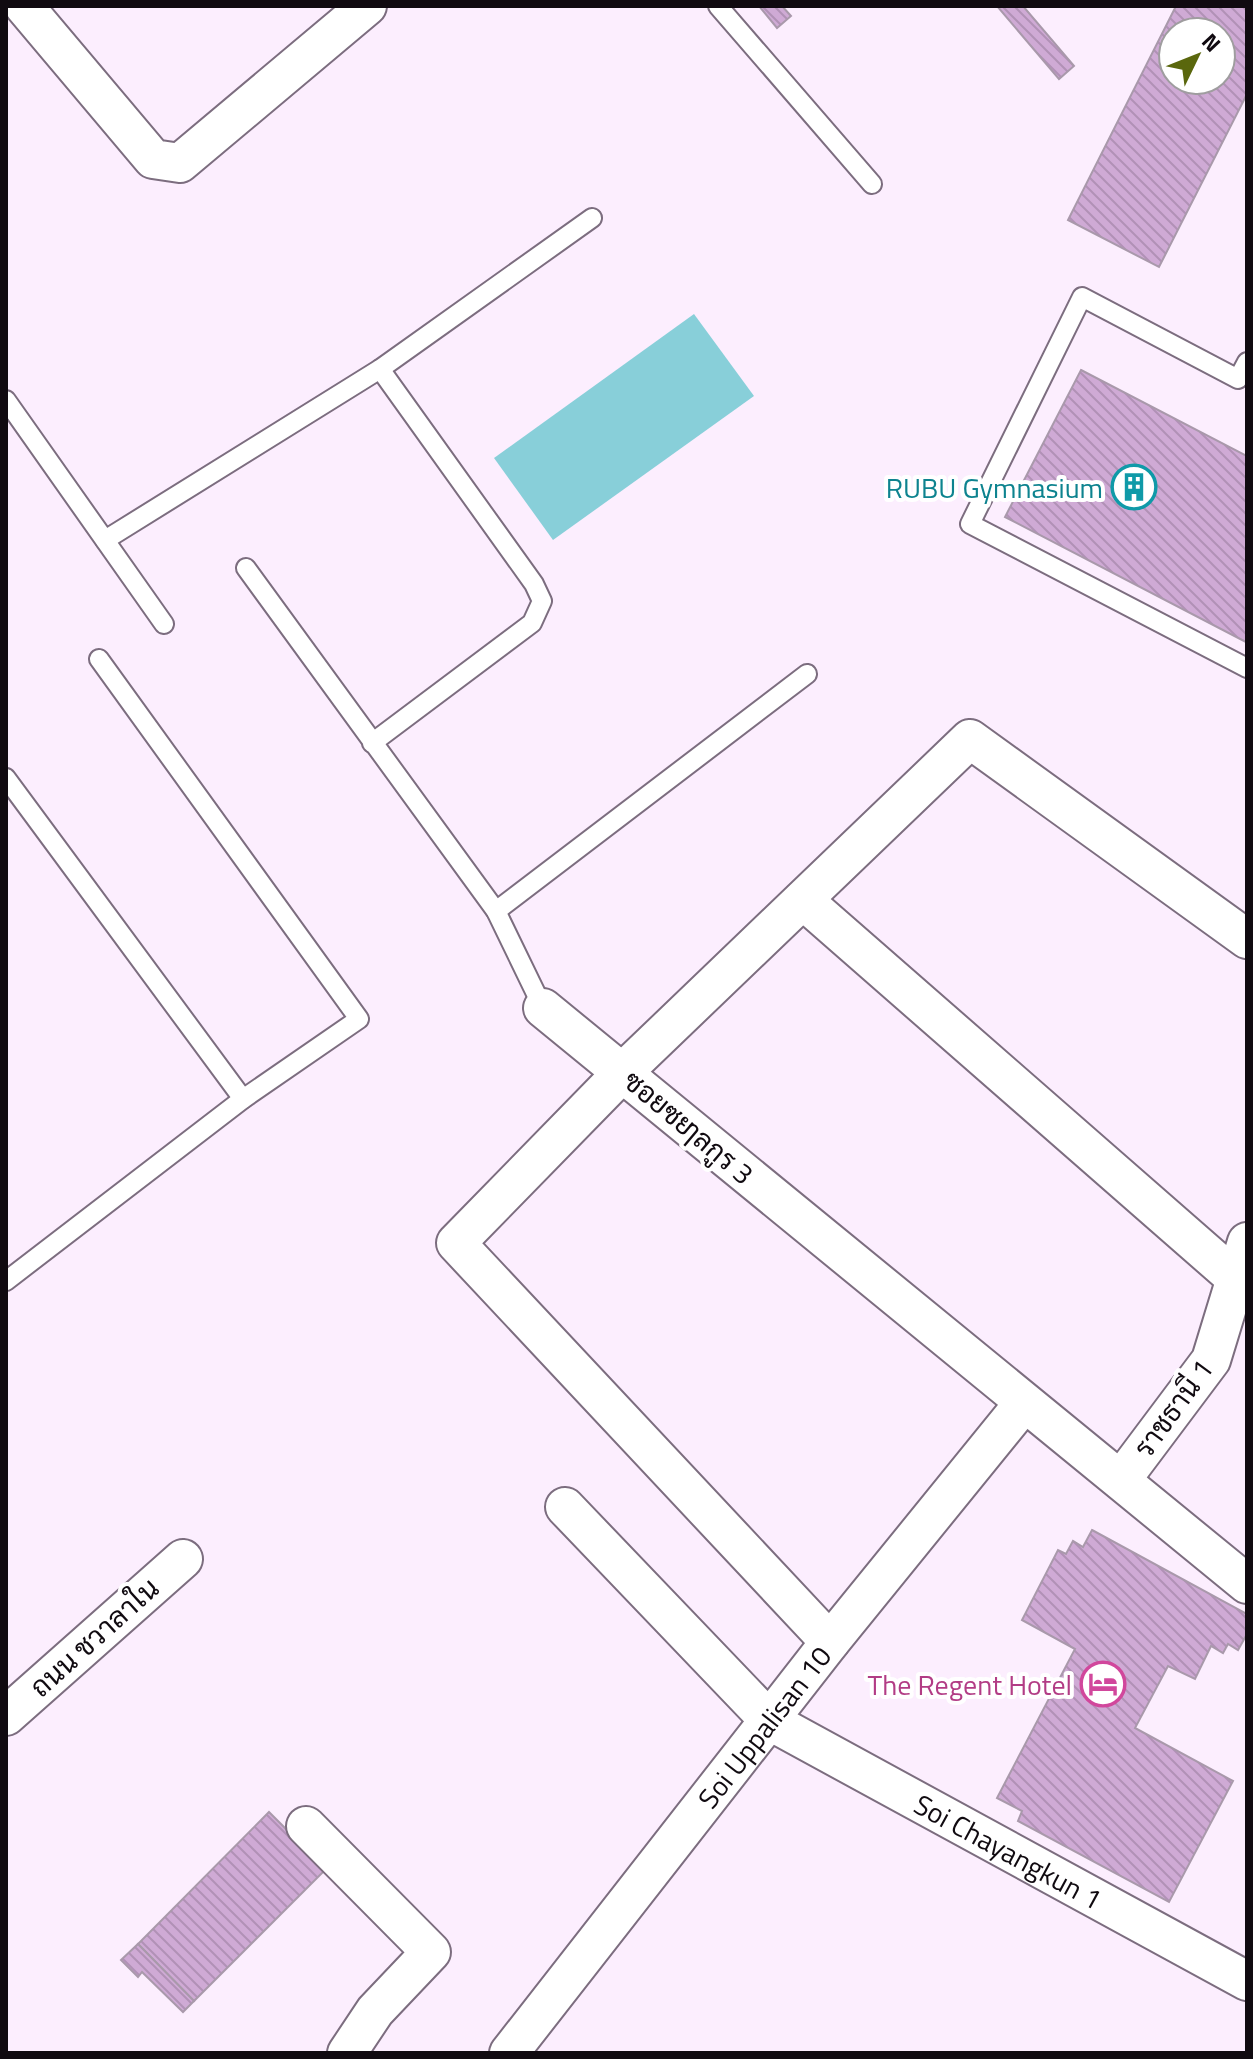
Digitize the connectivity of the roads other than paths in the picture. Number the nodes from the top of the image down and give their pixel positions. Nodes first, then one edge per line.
1 (24, 6) edge
2 (367, 6) edge
3 (718, 6) edge
4 (872, 184) dead end
5 (592, 218) dead end
6 (1247, 362) edge
7 (380, 369) junction
8 (6, 400) edge
9 (105, 540) junction
10 (246, 568) dead end
11 (164, 624) dead end
12 (99, 659) dead end
13 (1247, 668) edge
14 (807, 674) dead end
15 (372, 743) junction
16 (6, 778) edge
17 (803, 900) junction
18 (496, 911) junction
19 (1247, 939) edge
20 (543, 1008) joint
21 (623, 1072) junction
22 (243, 1099) junction
23 (1241, 1259) edge
24 (6, 1281) edge
25 (1024, 1403) junction
26 (1121, 1480) junction
27 (565, 1507) dead end
28 (183, 1559) dead end
29 (1247, 1584) edge
30 (830, 1642) junction
31 (6, 1716) edge
32 (770, 1721) junction
33 (306, 1826) dead end
34 (1247, 1981) edge
35 (347, 2053) edge
36 (509, 2053) edge

1 - 2 street
3 - 4 lane
5 - 7 lane
6 - 13 lane
7 - 9 lane
7 - 15 lane
8 - 9 lane
9 - 11 lane
10 - 15 lane, ซอยซยๅลกูร 3
12 - 22 lane
14 - 18 lane
15 - 18 lane, ซอยซยๅลกูร 3
16 - 22 lane
17 - 19 street
17 - 21 street
17 - 23 street
18 - 20 lane, ซอยซยๅลกูร 3
20 - 21 street, ซอยซยๅลกูร 3
21 - 25 street, ซอยซยๅลกูร 3
21 - 30 street
22 - 24 lane
23 - 26 street, ราชธานี 1
25 - 26 street, ซอยซยๅลกูร 3
25 - 30 street, Soi Uppalisan 10
26 - 29 street, ซอยซยๅลกูร 3
27 - 32 street, Soi Chayangkun 1
28 - 31 street, ถนน ชวาลาใน
30 - 32 street, Soi Uppalisan 10
32 - 34 street, Soi Chayangkun 1
32 - 36 street, Soi Uppalisan 10
33 - 35 street

